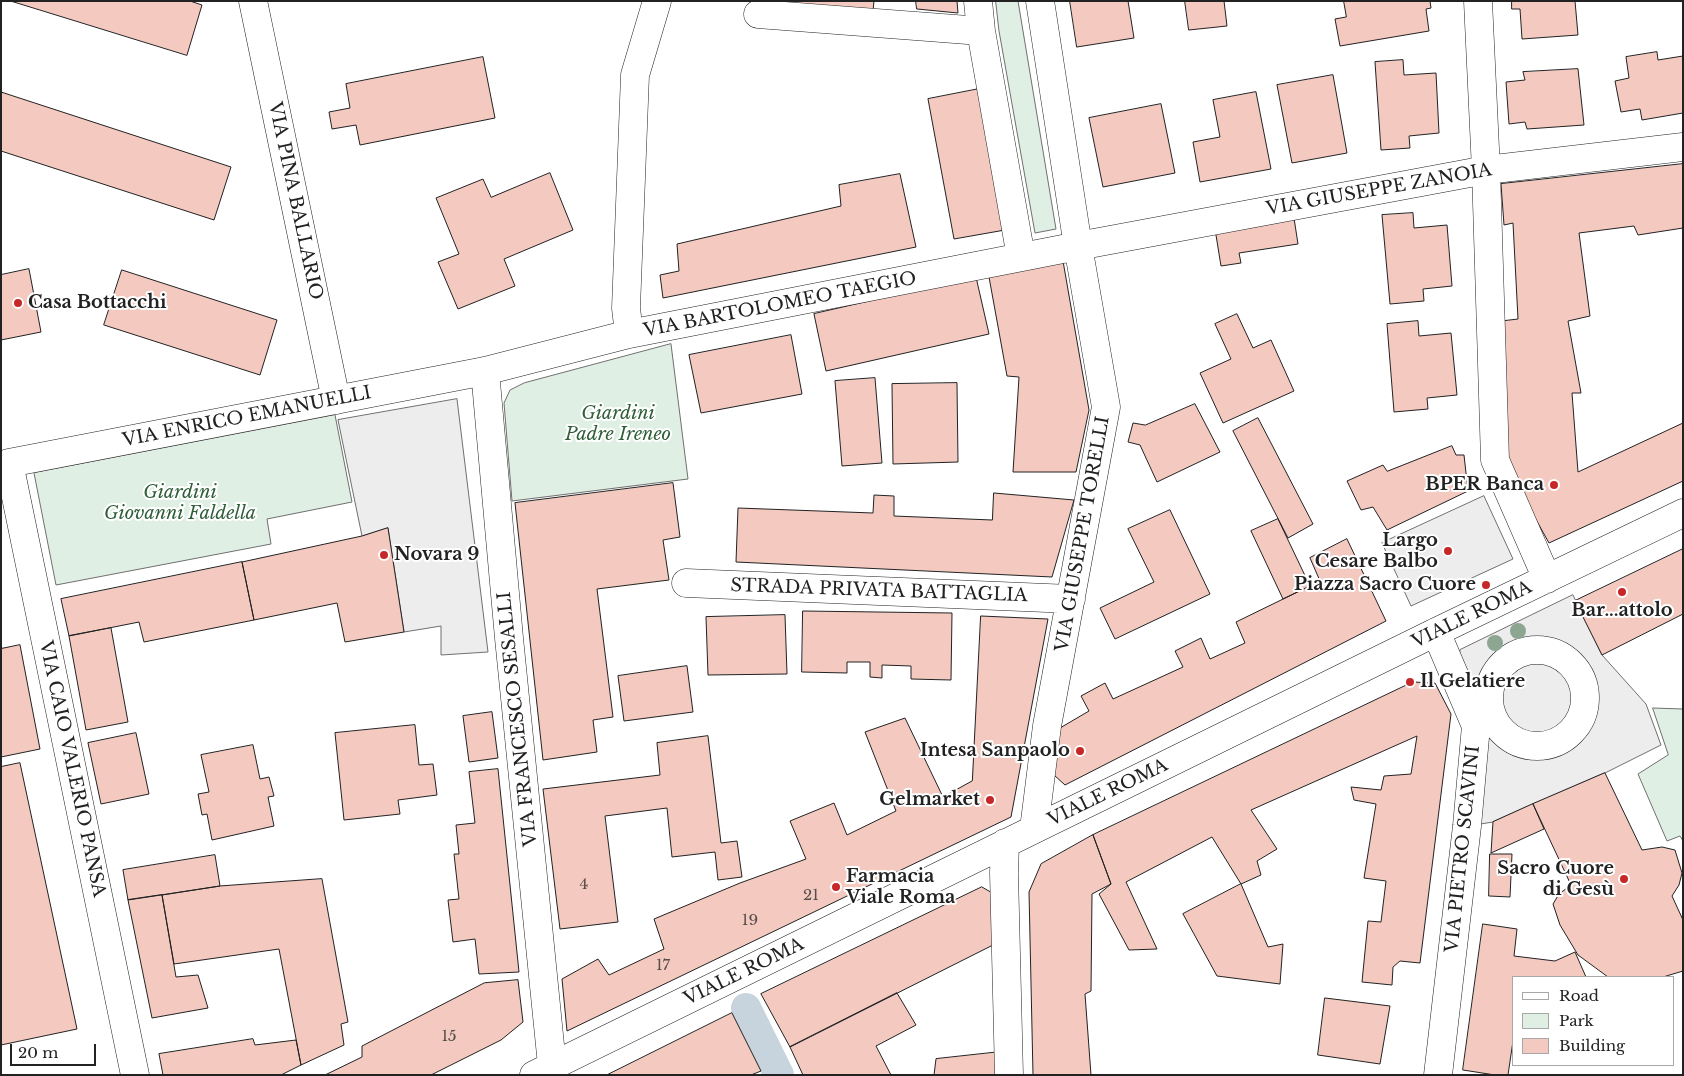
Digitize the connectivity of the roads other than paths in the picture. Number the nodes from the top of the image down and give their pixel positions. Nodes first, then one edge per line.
1 (253, 1) edge
2 (657, 1) edge
3 (978, 1) edge
4 (1040, 1) edge
5 (1478, 1) edge
6 (758, 14) dead end
7 (981, 31) junction
8 (1683, 147) edge
9 (1486, 170) junction
10 (1078, 246) junction
11 (1021, 258) junction
12 (629, 334) junction
13 (485, 371) junction
14 (336, 400) junction
15 (9, 463) joint
16 (1683, 513) edge
17 (1547, 579) junction
18 (686, 583) dead end
19 (1071, 599) junction
20 (1436, 632) junction
21 (1034, 829) junction
22 (1006, 843) junction
23 (546, 1072) edge
24 (134, 1075) edge
25 (1009, 1075) edge
26 (1438, 1075) edge

1 - 14 street, VIA PINA BALLARIO
2 - 12 street
3 - 7 street
4 - 10 street, VIA GIUSEPPE TORELLI
5 - 9 street
6 - 7 street
7 - 11 street
8 - 9 street, VIA GIUSEPPE ZANOIA
9 - 10 street, VIA GIUSEPPE ZANOIA
9 - 17 street
10 - 11 street, VIA BARTOLOMEO TAEGIO
10 - 19 street, VIA GIUSEPPE TORELLI
11 - 12 street, VIA BARTOLOMEO TAEGIO
12 - 13 street, VIA BARTOLOMEO TAEGIO
13 - 14 street, VIA ENRICO EMANUELLI
13 - 23 street, VIA FRANCESCO SESALLI
14 - 15 street, VIA ENRICO EMANUELLI
15 - 24 street, VIA CAIO VALERIO PANSA
16 - 17 street, VIALE ROMA
17 - 20 street, VIALE ROMA
18 - 19 street, STRADA PRIVATA BATTAGLIA
19 - 21 street, VIA GIUSEPPE TORELLI
20 - 21 street, VIALE ROMA
20 - 26 street, VIA PIETRO SCAVINI
21 - 22 street, VIALE ROMA
22 - 23 street, VIALE ROMA
22 - 25 street

